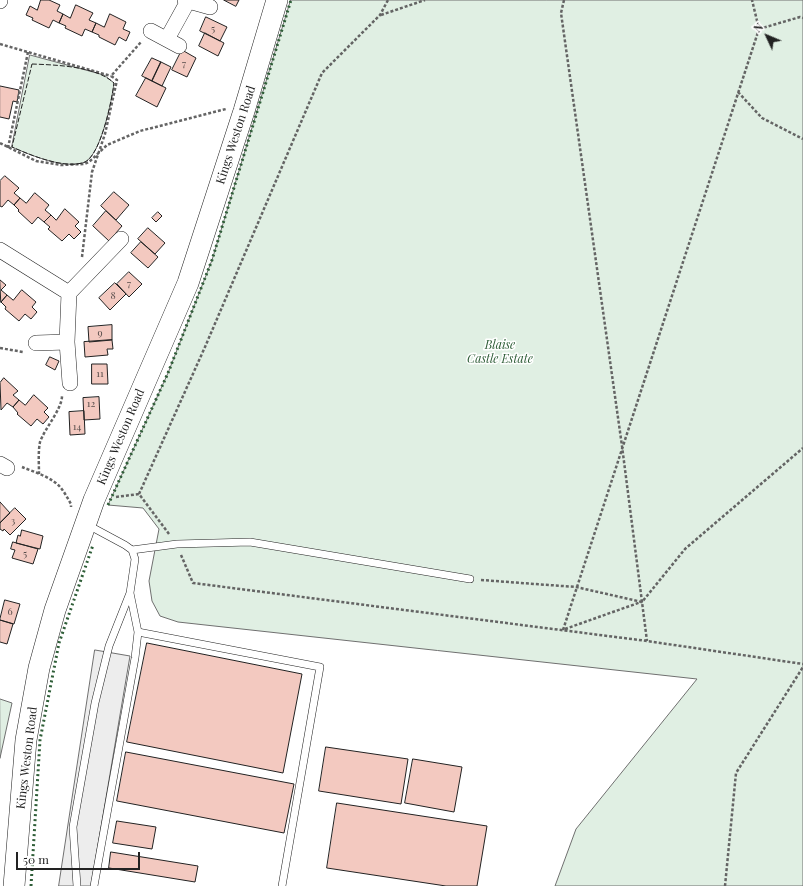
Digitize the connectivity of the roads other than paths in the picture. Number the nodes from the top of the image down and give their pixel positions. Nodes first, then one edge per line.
1 (186, 0) edge
2 (276, 0) edge
3 (210, 7) dead end
4 (151, 31) road end
5 (121, 239) dead end
6 (0, 250) edge
7 (74, 288) junction
8 (67, 342) junction
9 (36, 344) road end
10 (70, 383) road end
11 (86, 524) junction
12 (132, 550) junction
13 (470, 580) road end
14 (130, 593) junction
15 (138, 632) junction
16 (14, 886) edge
17 (79, 886) edge
18 (94, 886) edge
19 (282, 886) edge

1 - 3 street
1 - 4 street
2 - 11 main road, Kings Weston Road
5 - 7 street
6 - 7 street
7 - 8 street
8 - 9 street
8 - 10 street
11 - 12 lane
11 - 16 main road, Kings Weston Road
12 - 13 lane
12 - 14 lane
14 - 15 lane
14 - 17 lane
15 - 18 lane
15 - 19 lane

